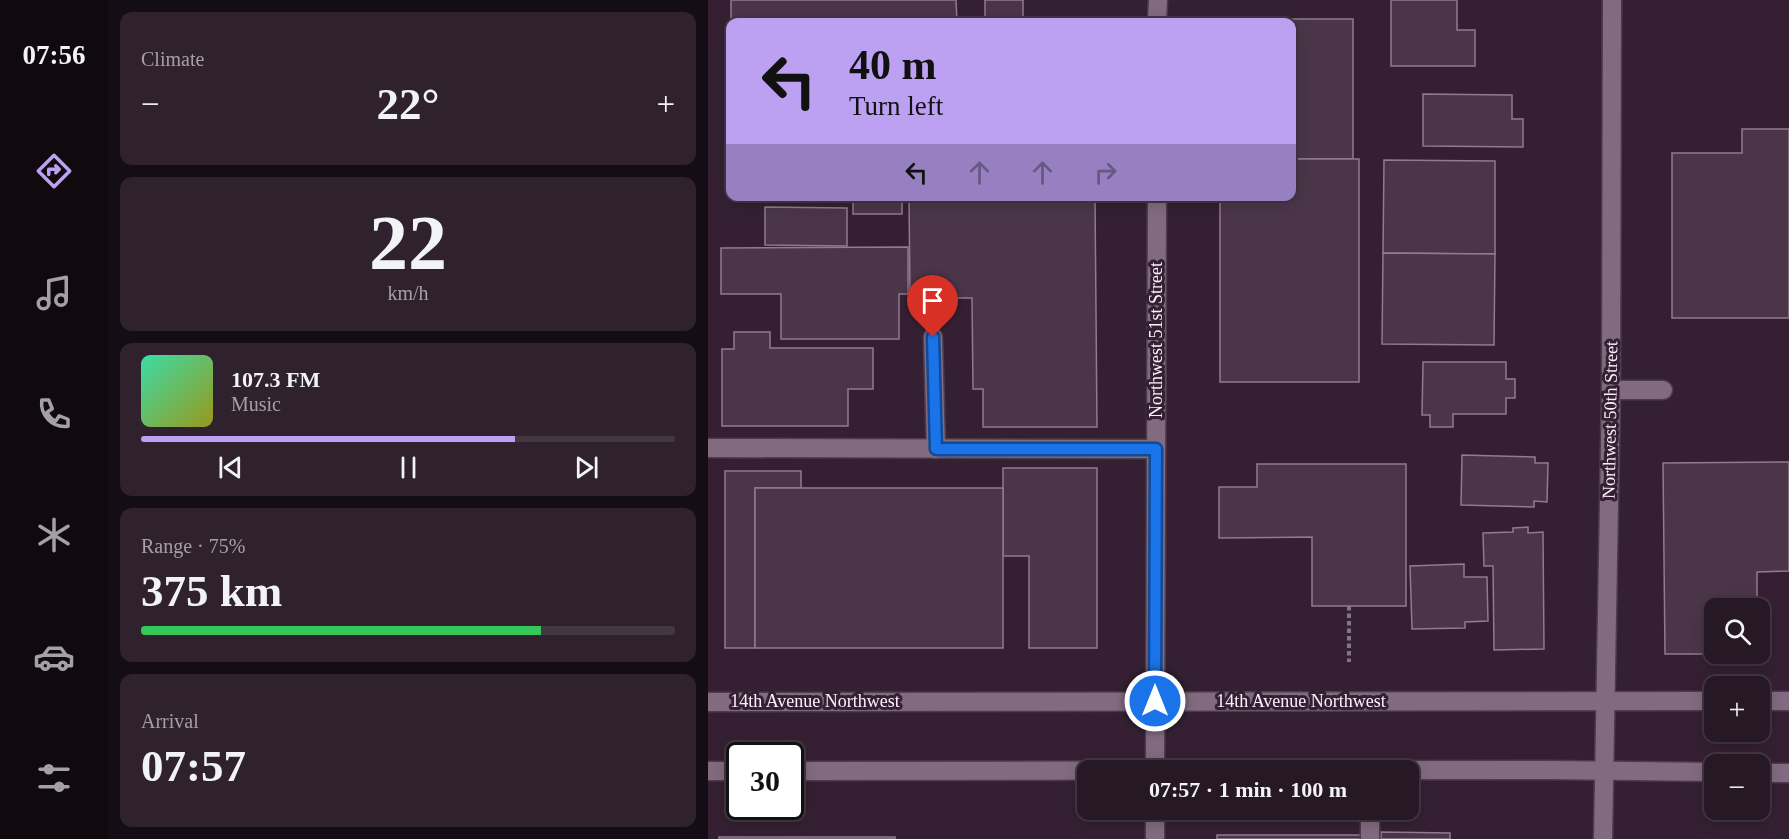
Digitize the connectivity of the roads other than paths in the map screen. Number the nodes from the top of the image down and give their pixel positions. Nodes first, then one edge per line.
1 (1158, 0) edge
2 (1612, 0) edge
3 (1158, 18) edge
4 (1157, 201) edge
5 (933, 337) dead end
6 (1611, 390) junction
7 (1663, 390) dead end
8 (708, 448) edge
9 (936, 449) junction
10 (1156, 449) junction
11 (1155, 701) junction
12 (1606, 701) junction
13 (1704, 701) edge
14 (1770, 701) edge
15 (1789, 701) edge
16 (708, 702) edge
17 (1155, 760) edge
18 (708, 771) edge
19 (726, 771) edge
20 (804, 771) edge
21 (1077, 771) edge
22 (1419, 771) edge
23 (1604, 771) junction
24 (1704, 772) edge
25 (1770, 773) edge
26 (1789, 773) edge
27 (1155, 820) edge
28 (1370, 820) edge
29 (1155, 839) edge
30 (1370, 839) edge
31 (1603, 839) edge

1 - 3 street
2 - 6 street, Northwest 50th Street
4 - 10 street, Northwest 51st Street
5 - 9 street
6 - 7 street
6 - 12 street, Northwest 50th Street
8 - 9 street
9 - 10 street
10 - 11 street, Northwest 51st Street
11 - 12 street, 14th Avenue Northwest
11 - 16 street, 14th Avenue Northwest
11 - 17 street, Northwest 51st Street
12 - 13 street, 14th Avenue Northwest
12 - 23 street, Northwest 50th Street
14 - 15 street
18 - 19 street
20 - 21 street
22 - 23 street
23 - 24 street
23 - 31 street, Northwest 50th Street
25 - 26 street
27 - 29 street
28 - 30 street

